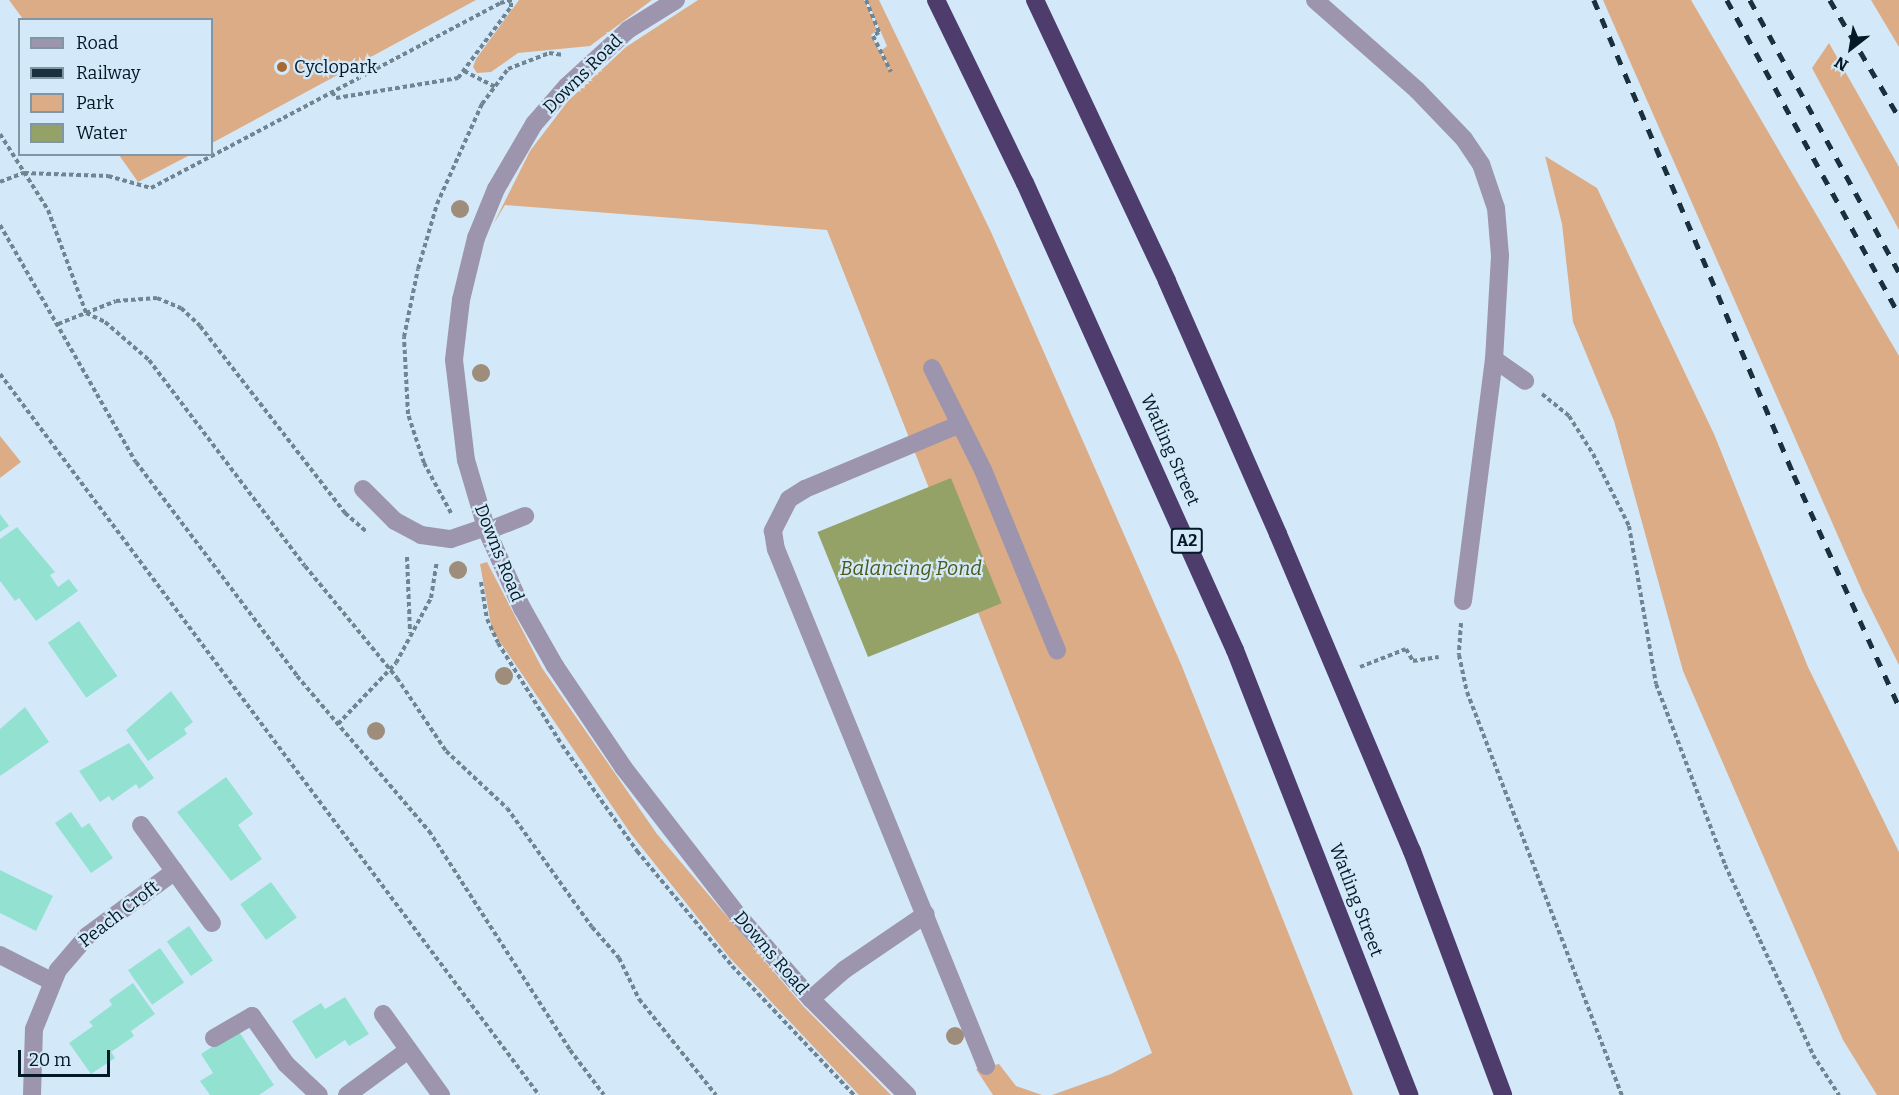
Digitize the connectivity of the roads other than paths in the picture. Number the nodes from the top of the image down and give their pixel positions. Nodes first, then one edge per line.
1 (676, 0) edge
2 (936, 0) edge
3 (1035, 0) edge
4 (1315, 0) edge
5 (1494, 359) junction
6 (932, 368) dead end
7 (1525, 381) road end
8 (958, 425) junction
9 (363, 489) dead end
10 (525, 516) dead end
11 (487, 529) junction
12 (1463, 601) road end
13 (1057, 650) dead end
14 (141, 825) dead end
15 (174, 871) junction
16 (926, 914) junction
17 (212, 923) dead end
18 (0, 955) edge
19 (51, 981) junction
20 (811, 999) junction
21 (383, 1014) dead end
22 (214, 1038) dead end
23 (406, 1051) junction
24 (986, 1066) dead end
25 (32, 1095) edge
26 (319, 1095) edge
27 (346, 1095) edge
28 (441, 1095) edge
29 (907, 1095) edge
30 (1409, 1095) edge
31 (1503, 1095) edge

1 - 11 street, Downs Road
2 - 30 highway, Watling Street / A2
3 - 31 highway
4 - 5 street
5 - 7 street
5 - 12 street
6 - 8 street
8 - 13 street
8 - 16 street
9 - 11 street
10 - 11 street
11 - 20 street, Downs Road
14 - 15 street, Peach Croft
15 - 17 street, Peach Croft
15 - 19 street, Peach Croft
16 - 20 street
16 - 24 street
18 - 19 street
19 - 25 street, Peach Croft
20 - 29 street, Downs Road
21 - 23 street
22 - 26 street
23 - 27 street
23 - 28 street

